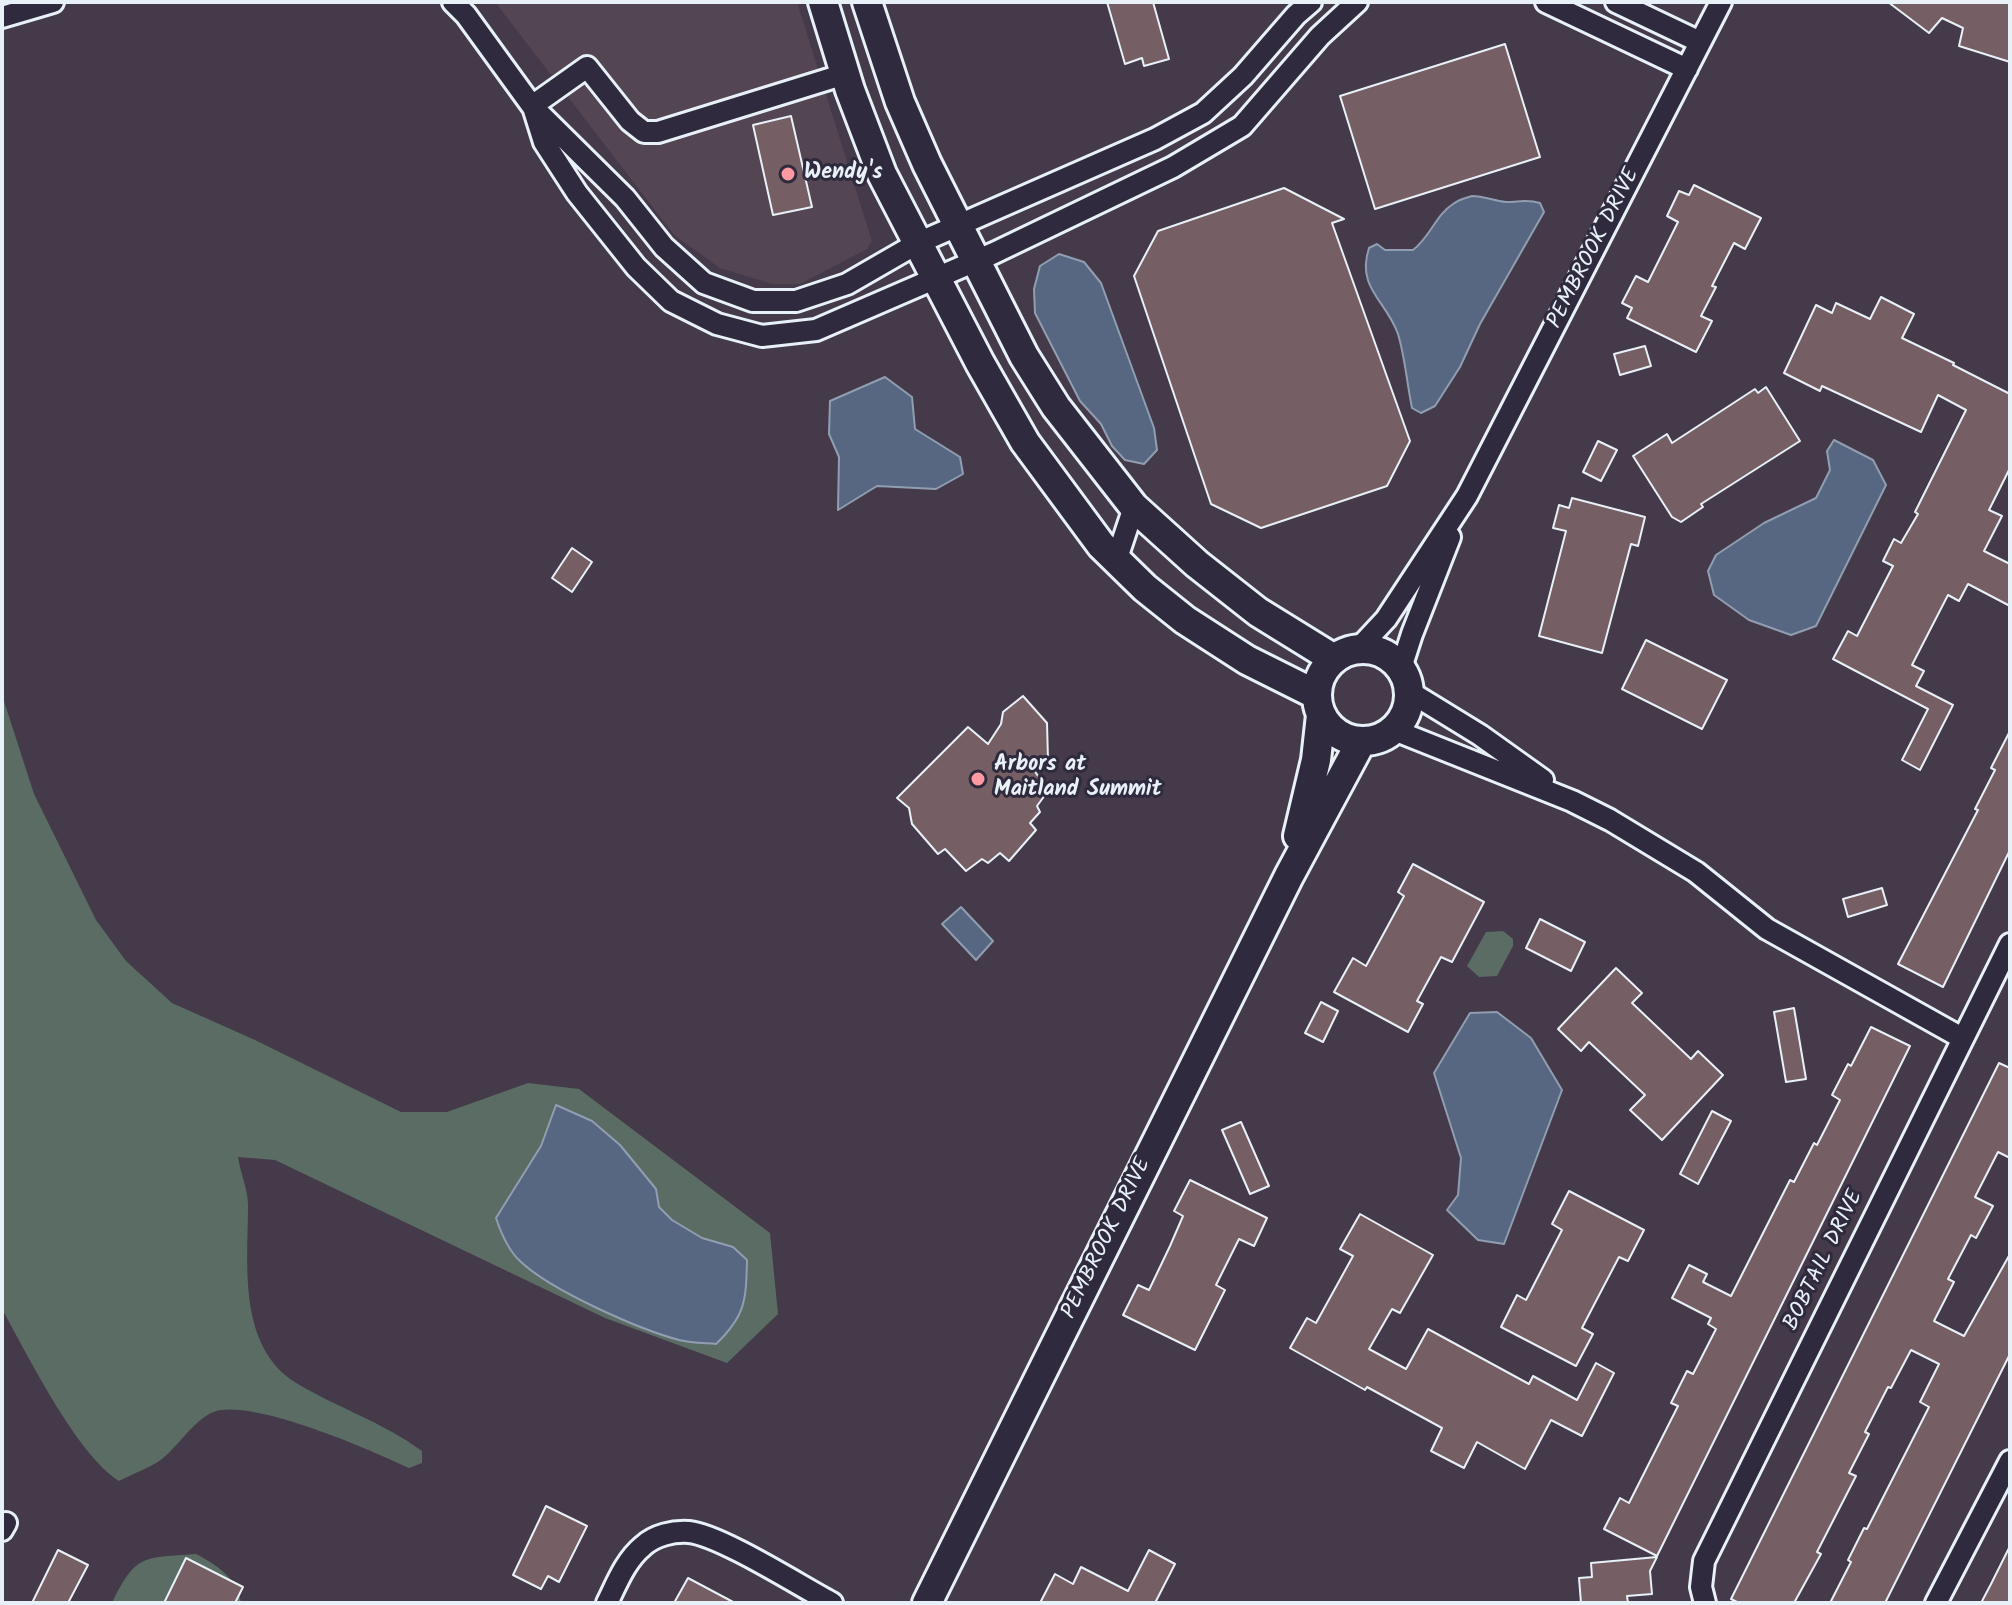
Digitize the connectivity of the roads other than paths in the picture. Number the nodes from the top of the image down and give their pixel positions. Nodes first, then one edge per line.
1 (53, 2) edge
2 (453, 2) edge
3 (823, 2) edge
4 (867, 2) edge
5 (1311, 2) edge
6 (1357, 2) edge
7 (1546, 2) edge
8 (1616, 2) edge
9 (1721, 2) edge
10 (2, 17) edge
11 (1700, 42) junction
12 (1687, 69) junction
13 (845, 74) junction
14 (532, 106) junction
15 (957, 225) junction
16 (918, 243) junction
17 (976, 262) junction
18 (936, 276) junction
19 (1467, 496) junction
20 (1134, 507) junction
21 (1108, 553) junction
22 (1346, 654) junction
23 (1406, 680) junction
24 (1319, 705) junction
25 (1394, 730) junction
26 (1361, 742) junction
27 (1572, 801) junction
28 (1289, 876) junction
29 (2010, 944) edge
30 (1962, 1038) junction
31 (2010, 1461) edge
32 (607, 1603) edge
33 (832, 1603) edge
34 (927, 1603) edge
35 (1705, 1603) edge
36 (1936, 1603) edge

1 - 10 street
2 - 14 street
3 - 13 street
4 - 15 street
5 - 15 street
6 - 17 street
7 - 12 street
8 - 11 street
9 - 11 street, PEMBROOK DRIVE
11 - 12 street, PEMBROOK DRIVE
12 - 19 street, PEMBROOK DRIVE
13 - 14 street
13 - 16 street
14 - 16 street
14 - 18 street
15 - 16 street
15 - 17 street
16 - 18 street
17 - 18 street
17 - 20 street
18 - 21 street
19 - 22 street, PEMBROOK DRIVE
19 - 23 street, PEMBROOK DRIVE
20 - 21 street
20 - 22 street
21 - 24 street
22 - 23 street
22 - 24 street
23 - 25 street
23 - 27 street
24 - 26 street
24 - 28 street, PEMBROOK DRIVE
25 - 26 street
25 - 27 street
26 - 28 street, PEMBROOK DRIVE
27 - 30 street
28 - 34 street, PEMBROOK DRIVE
29 - 30 street, BOBTAIL DRIVE
30 - 35 street, BOBTAIL DRIVE
31 - 36 street
32 - 33 street

